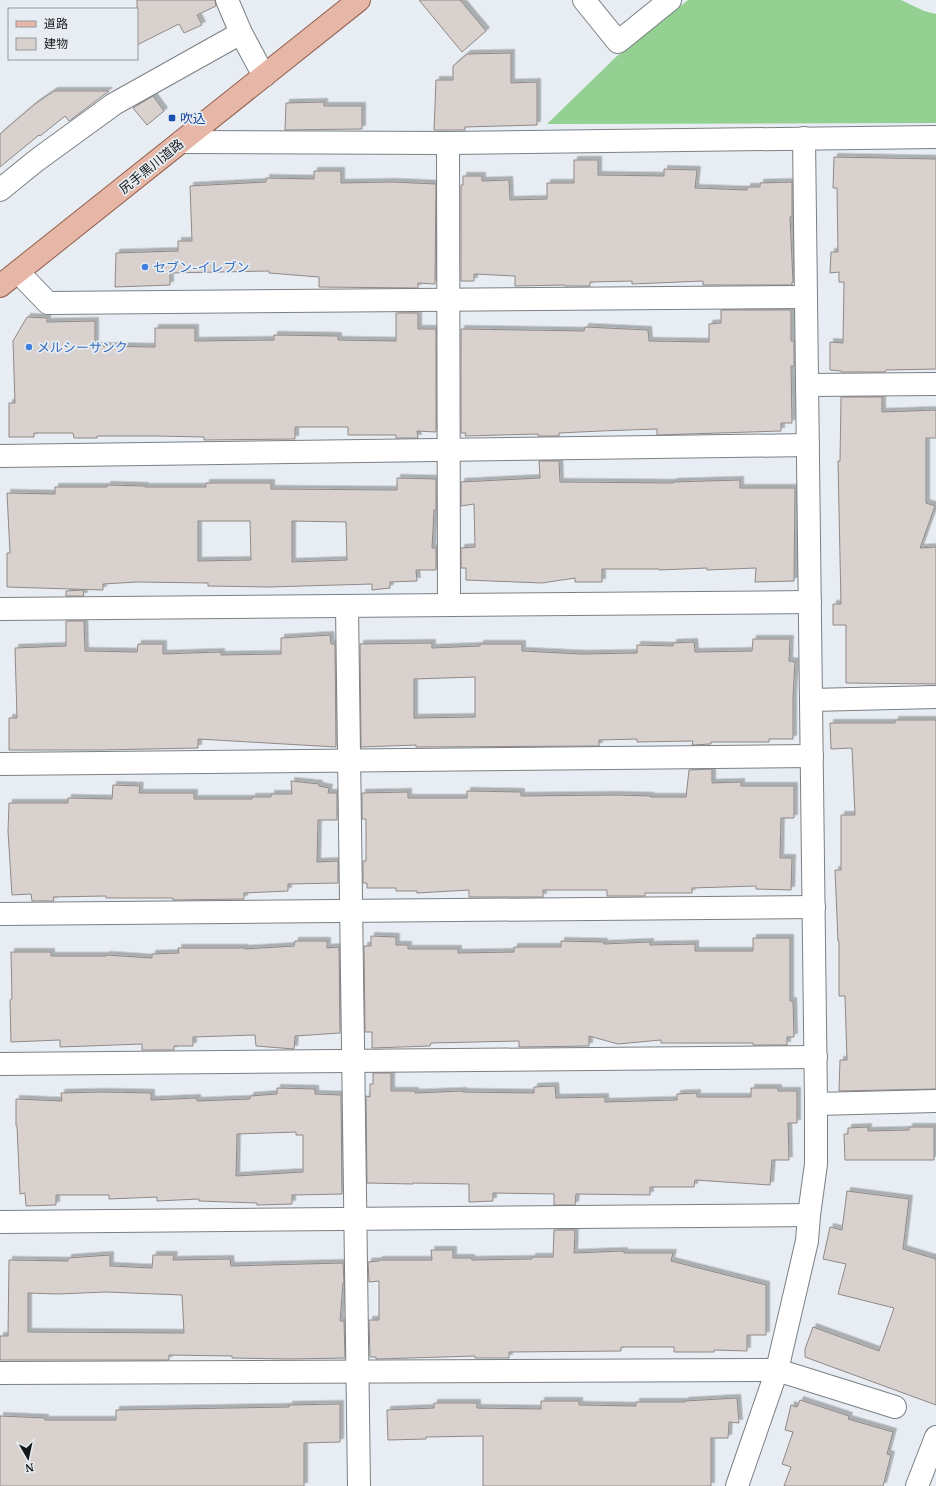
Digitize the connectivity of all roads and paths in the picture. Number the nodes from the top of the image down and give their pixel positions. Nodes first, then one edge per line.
1 (227, 0) edge
2 (359, 0) edge
3 (584, 0) edge
4 (670, 0) edge
5 (241, 33) junction
6 (264, 76) junction
7 (936, 137) edge
8 (804, 138) junction
9 (181, 142) junction
10 (448, 143) junction
11 (0, 190) edge
12 (18, 272) junction
13 (0, 286) edge
14 (806, 297) junction
15 (448, 300) junction
16 (936, 384) edge
17 (807, 386) junction
18 (808, 445) junction
19 (449, 450) junction
20 (0, 456) edge
21 (810, 602) junction
22 (449, 606) junction
23 (347, 607) junction
24 (0, 609) edge
25 (936, 697) edge
26 (811, 700) junction
27 (812, 756) junction
28 (349, 761) junction
29 (0, 764) edge
30 (814, 907) junction
31 (351, 911) junction
32 (0, 914) edge
33 (816, 1057) junction
34 (353, 1061) junction
35 (0, 1064) edge
36 (936, 1101) edge
37 (816, 1104) junction
38 (809, 1215) junction
39 (355, 1219) junction
40 (0, 1222) edge
41 (777, 1370) junction
42 (356, 1372) junction
43 (0, 1373) edge
44 (896, 1406) dead end
45 (936, 1437) edge
46 (359, 1486) edge
47 (737, 1486) edge
48 (917, 1486) edge

1 - 5 street
2 - 6 main road, 尻手黒川道路
3 - 4 street
5 - 6 street
5 - 11 street
6 - 9 main road, 尻手黒川道路
7 - 8 street
8 - 10 street
8 - 14 street
9 - 10 street
9 - 12 main road, 尻手黒川道路
10 - 15 street
12 - 13 main road, 尻手黒川道路
12 - 15 street
14 - 15 street
14 - 17 street
15 - 19 street
16 - 17 street
17 - 18 street
18 - 19 street
18 - 21 street
19 - 20 street
19 - 22 street
21 - 22 street
21 - 26 street
22 - 23 street
23 - 24 street
23 - 28 street
25 - 26 street
26 - 27 street
27 - 28 street
27 - 30 street
28 - 29 street
28 - 31 street
30 - 31 street
30 - 33 street
31 - 32 street
31 - 34 street
33 - 34 street
33 - 37 street
34 - 35 street
34 - 39 street
36 - 37 street
37 - 38 street
38 - 39 street
38 - 41 street
39 - 40 street
39 - 42 street
41 - 42 street
41 - 44 street
41 - 47 street
42 - 43 street
42 - 46 street
45 - 48 street

